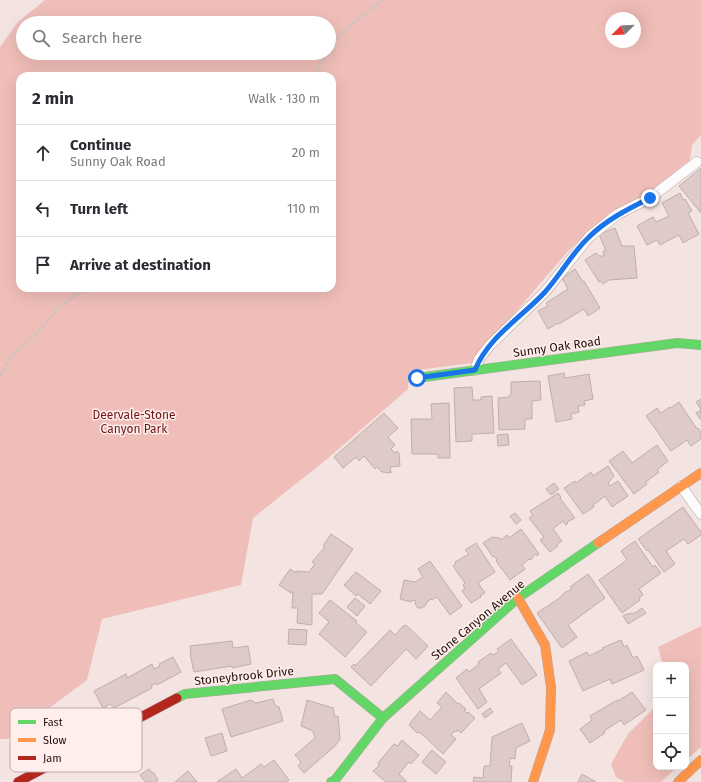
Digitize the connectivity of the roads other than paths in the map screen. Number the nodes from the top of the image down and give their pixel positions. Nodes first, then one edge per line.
1 (697, 162) dead end
2 (701, 345) edge
3 (475, 370) junction
4 (417, 378) dead end
5 (701, 473) edge
6 (681, 486) junction
7 (701, 514) edge
8 (518, 598) junction
9 (142, 717) edge
10 (383, 718) junction
11 (701, 760) edge
12 (37, 772) edge
13 (18, 782) edge
14 (331, 782) edge
15 (533, 782) edge
16 (678, 782) edge

1 - 3 lane
2 - 3 street, Sunny Oak Road
3 - 4 street, Sunny Oak Road
5 - 6 street, Stone Canyon Avenue
6 - 7 lane
6 - 8 street, Stone Canyon Avenue
8 - 10 street, Stone Canyon Avenue
8 - 15 street
9 - 10 street, Stoneybrook Drive
10 - 14 street, Stone Canyon Avenue
11 - 16 street
12 - 13 street, Stoneybrook Drive

